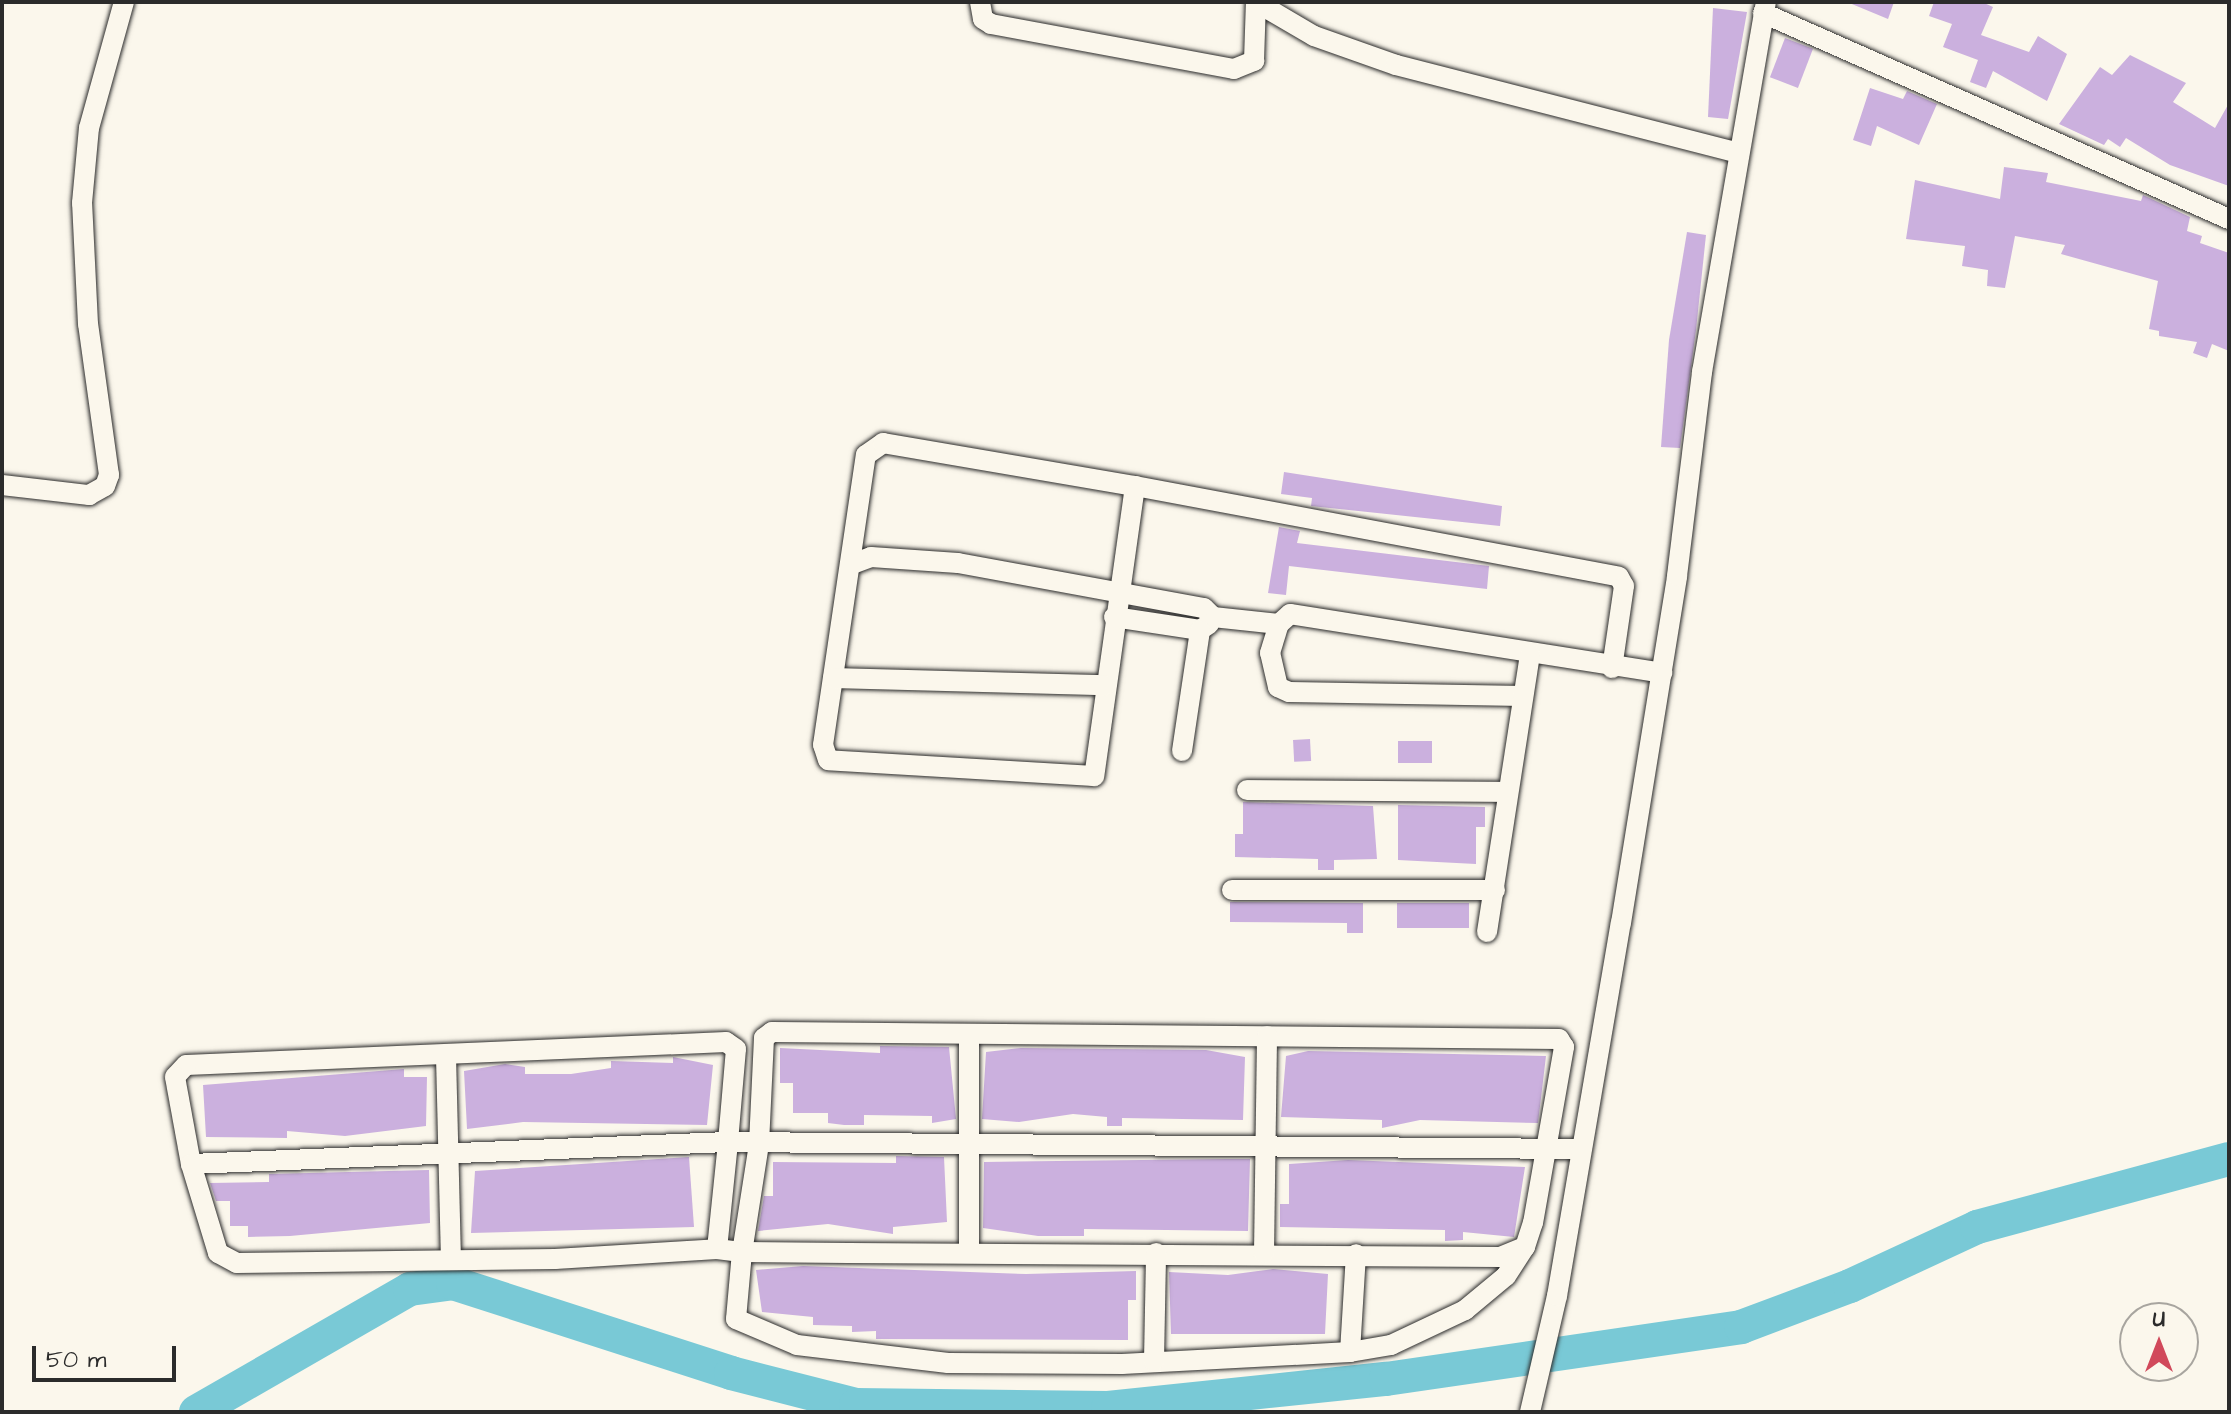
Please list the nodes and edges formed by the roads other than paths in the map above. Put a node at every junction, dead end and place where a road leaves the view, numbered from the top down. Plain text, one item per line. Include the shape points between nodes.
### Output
1 (124, 2) edge
2 (980, 2) edge
3 (1256, 2) edge
4 (1764, 8) edge
5 (1738, 153) junction
6 (2229, 219) edge
7 (2, 485) edge
8 (1135, 486) junction
9 (852, 564) junction
10 (1119, 590) junction
11 (1114, 617) junction
12 (1207, 624) junction
13 (1279, 624) junction
14 (1530, 654) junction
15 (1612, 668) junction
16 (1662, 673) junction
17 (833, 678) junction
18 (1105, 685) junction
19 (1523, 696) junction
20 (1182, 751) dead end
21 (1247, 790) dead end
22 (1508, 792) junction
23 (1232, 890) dead end
24 (1495, 890) junction
25 (1487, 932) dead end
26 (969, 1036) junction
27 (1267, 1036) junction
28 (446, 1056) junction
29 (728, 1142) junction
30 (759, 1144) junction
31 (971, 1144) junction
32 (1265, 1145) junction
33 (1545, 1148) junction
34 (1581, 1149) junction
35 (454, 1156) junction
36 (191, 1164) junction
37 (1525, 1247) junction
38 (717, 1249) junction
39 (969, 1250) junction
40 (742, 1252) junction
41 (1156, 1253) junction
42 (1264, 1253) junction
43 (1356, 1254) junction
44 (451, 1257) junction
45 (1350, 1352) junction
46 (1154, 1361) junction
47 (1533, 1402) edge

1 - 7 street via 89,128 82,203 88,324 109,475 105,486 89,495
2 - 3 street via 983,19 991,24 1234,69 1254,61
3 - 5 street via 1314,36 1396,65
4 - 5 street
4 - 6 street
5 - 16 street
8 - 9 street via 883,443 866,455
8 - 10 street
8 - 15 street via 1292,521 1619,577 1624,586
9 - 10 street via 871,557 958,563
9 - 17 street
10 - 11 street
10 - 12 street via 1204,608
11 - 12 street
11 - 18 street
12 - 13 street
12 - 20 street
13 - 14 street via 1284,616 1303,616
13 - 19 street via 1270,653 1282,691
14 - 15 street
14 - 19 street
15 - 16 street
16 - 34 street
17 - 18 street
17 - 18 street via 823,745 837,765 1088,779 1096,771
19 - 22 street
21 - 22 street
22 - 24 street
23 - 24 street
24 - 25 street
26 - 27 street
26 - 30 street via 767,1034
26 - 31 street
27 - 32 street
27 - 33 street via 1559,1039 1564,1047
28 - 29 street via 726,1042 736,1049
28 - 35 street
28 - 36 street via 186,1065 175,1077
29 - 30 street
29 - 35 street
29 - 38 street
30 - 31 street
30 - 40 street
31 - 32 street
31 - 39 street
32 - 33 street
32 - 42 street
33 - 34 street
33 - 37 street
34 - 47 street
35 - 36 street
35 - 44 street
36 - 44 street via 218,1253 226,1260
37 - 43 street via 1500,1257
37 - 45 street via 1506,1276 1465,1310 1391,1345
38 - 40 street
38 - 44 street via 555,1259
39 - 40 street
39 - 41 street
40 - 46 street via 738,1323 797,1345 948,1363
41 - 42 street
41 - 46 street
42 - 43 street
43 - 45 street
45 - 46 street

